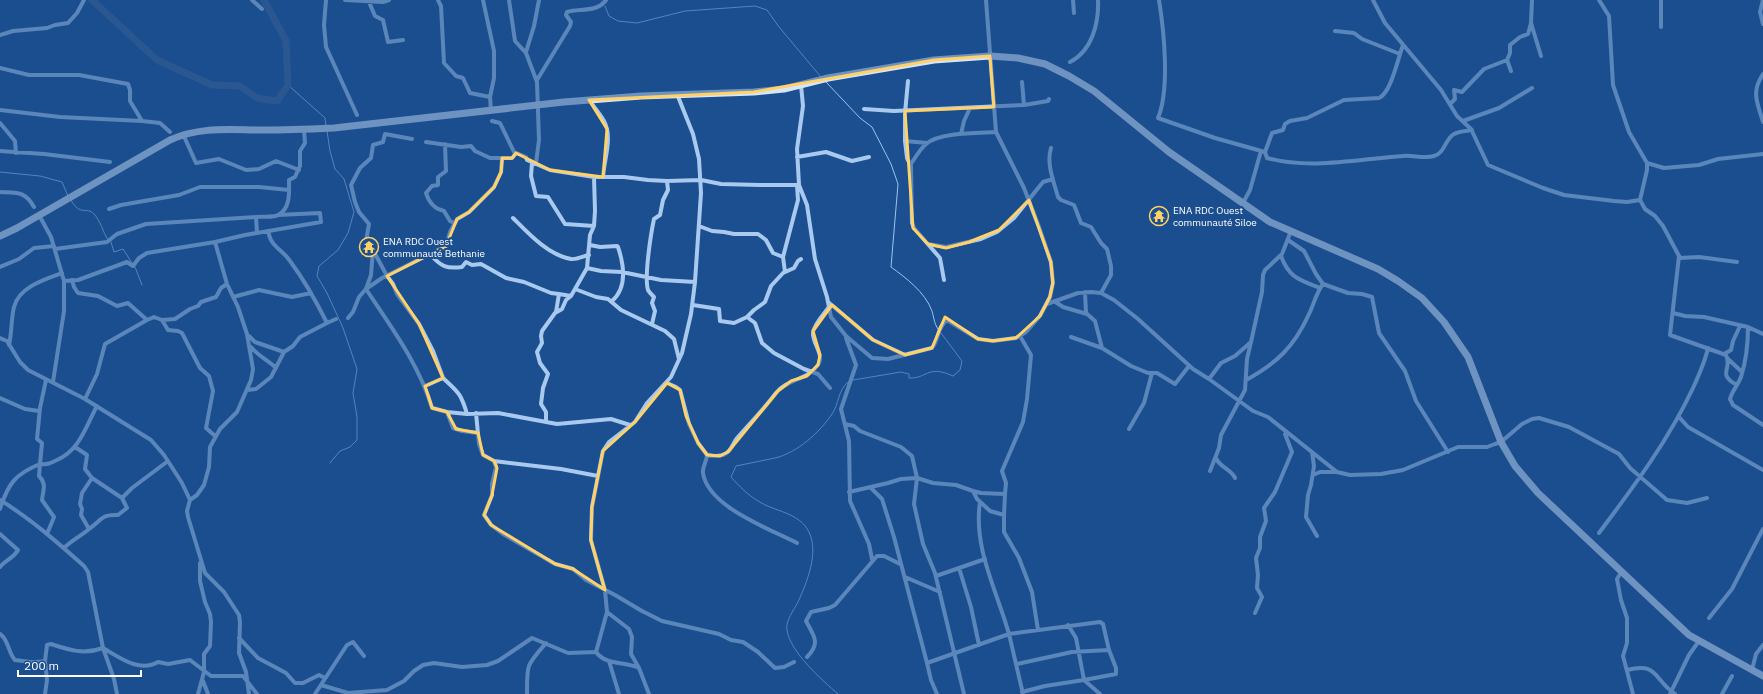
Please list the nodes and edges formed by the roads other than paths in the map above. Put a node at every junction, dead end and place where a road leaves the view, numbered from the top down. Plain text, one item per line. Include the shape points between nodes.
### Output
1 (84, 0) edge
2 (252, 0) edge
3 (326, 0) edge
4 (345, 0) edge
5 (389, 0) edge
6 (438, 0) edge
7 (483, 0) edge
8 (509, 0) edge
9 (539, 0) edge
10 (606, 0) edge
11 (986, 0) edge
12 (1073, 0) edge
13 (1098, 0) edge
14 (1159, 0) edge
15 (1373, 0) edge
16 (1532, 0) edge
17 (1599, 0) edge
18 (1661, 0) edge
19 (1763, 0) edge
20 (369, 2) junction
21 (262, 9) dead end
22 (1074, 13) dead end
23 (1531, 23) junction
24 (1763, 24) edge
25 (1661, 26) dead end
26 (1335, 31) dead end
27 (0, 35) edge
28 (403, 40) dead end
29 (1403, 45) junction
30 (526, 52) junction
31 (1400, 54) junction
32 (990, 56) junction
33 (1541, 56) dead end
34 (1507, 60) junction
35 (1070, 62) dead end
36 (0, 68) edge
37 (1511, 71) dead end
38 (1763, 74) edge
39 (537, 80) junction
40 (908, 80) dead end
41 (1022, 82) dead end
42 (801, 85) junction
43 (1532, 88) dead end
44 (677, 94) junction
45 (490, 96) junction
46 (1049, 99) dead end
47 (589, 100) junction
48 (1450, 104) junction
49 (538, 105) junction
50 (1024, 105) junction
51 (994, 107) junction
52 (970, 108) junction
53 (864, 109) dead end
54 (0, 110) edge
55 (491, 111) junction
56 (905, 111) junction
57 (357, 115) dead end
58 (142, 121) junction
59 (492, 121) dead end
60 (1463, 121) junction
61 (1763, 122) edge
62 (0, 123) edge
63 (304, 130) junction
64 (1472, 130) junction
65 (170, 132) dead end
66 (996, 132) junction
67 (183, 134) junction
68 (962, 134) junction
69 (412, 139) dead end
70 (906, 141) junction
71 (426, 142) dead end
72 (927, 143) junction
73 (445, 144) junction
74 (1050, 148) dead end
75 (0, 151) edge
76 (1263, 152) junction
77 (16, 153) junction
78 (516, 153) junction
79 (1763, 154) edge
80 (797, 157) junction
81 (869, 157) dead end
82 (502, 158) junction
83 (110, 162) dead end
84 (534, 163) junction
85 (911, 164) junction
86 (1647, 164) junction
87 (299, 170) junction
88 (603, 177) junction
89 (594, 178) junction
90 (1053, 179) junction
91 (701, 180) junction
92 (667, 181) junction
93 (798, 185) junction
94 (289, 190) junction
95 (0, 192) edge
96 (1029, 200) junction
97 (1640, 200) junction
98 (1243, 203) junction
99 (34, 207) dead end
100 (109, 210) dead end
101 (39, 215) junction
102 (278, 215) junction
103 (256, 217) junction
104 (513, 218) dead end
105 (454, 223) junction
106 (594, 226) junction
107 (699, 226) junction
108 (268, 231) junction
109 (1291, 232) junction
110 (257, 233) junction
111 (0, 236) edge
112 (1288, 240) junction
113 (215, 242) junction
114 (928, 244) junction
115 (590, 245) junction
116 (54, 247) junction
117 (373, 250) junction
118 (430, 254) junction
119 (589, 255) junction
120 (1281, 256) junction
121 (783, 257) junction
122 (801, 258) dead end
123 (1679, 258) junction
124 (1737, 262) dead end
125 (0, 267) edge
126 (587, 268) junction
127 (622, 272) junction
128 (785, 272) junction
129 (62, 273) junction
130 (387, 276) junction
131 (647, 278) junction
132 (72, 280) junction
133 (944, 280) dead end
134 (64, 281) junction
135 (695, 282) junction
136 (227, 284) junction
137 (1323, 284) junction
138 (1320, 288) junction
139 (366, 289) junction
140 (575, 289) junction
141 (1085, 292) junction
142 (311, 293) junction
143 (1101, 293) junction
144 (559, 294) junction
145 (571, 296) junction
146 (233, 297) junction
147 (612, 301) junction
148 (1054, 301) junction
149 (828, 302) junction
150 (1047, 304) junction
151 (693, 305) junction
152 (830, 307) junction
153 (556, 312) junction
154 (1087, 314) junction
155 (1673, 314) junction
156 (348, 318) dead end
157 (747, 318) junction
158 (147, 320) junction
159 (162, 320) junction
160 (336, 320) dead end
161 (327, 323) junction
162 (652, 324) junction
163 (1740, 326) junction
164 (1748, 327) junction
165 (247, 334) junction
166 (1763, 334) edge
167 (846, 336) junction
168 (1020, 336) junction
169 (1071, 337) dead end
170 (0, 338) edge
171 (1251, 342) junction
172 (9, 345) junction
173 (250, 346) junction
174 (1102, 348) junction
175 (1708, 348) junction
176 (284, 352) junction
177 (1724, 354) junction
178 (905, 355) junction
179 (1728, 358) junction
180 (679, 360) junction
181 (1189, 366) junction
182 (276, 368) junction
183 (812, 372) junction
184 (1742, 372) junction
185 (1152, 373) junction
186 (443, 378) junction
187 (1209, 379) junction
188 (46, 380) junction
189 (1246, 380) junction
190 (53, 382) junction
191 (667, 383) junction
192 (1737, 385) junction
193 (425, 386) junction
194 (830, 388) dead end
195 (247, 390) junction
196 (0, 398) edge
197 (85, 399) junction
198 (1238, 401) junction
199 (97, 406) junction
200 (39, 411) junction
201 (447, 412) junction
202 (476, 413) junction
203 (467, 414) junction
204 (1679, 417) junction
205 (546, 422) junction
206 (845, 424) junction
207 (630, 425) junction
208 (1763, 425) edge
209 (1129, 429) dead end
210 (1284, 432) junction
211 (478, 433) junction
212 (215, 436) junction
213 (1501, 442) junction
214 (75, 447) junction
215 (1312, 451) junction
216 (1448, 452) junction
217 (707, 455) junction
218 (1216, 457) junction
219 (168, 461) junction
220 (494, 462) junction
221 (40, 464) junction
222 (1763, 470) edge
223 (1210, 471) dead end
224 (1337, 472) junction
225 (1313, 475) junction
226 (598, 476) junction
227 (1641, 476) junction
228 (92, 478) junction
229 (917, 478) junction
230 (1235, 478) dead end
231 (870, 487) junction
232 (849, 492) junction
233 (973, 492) junction
234 (1005, 494) junction
235 (122, 498) junction
236 (1707, 498) dead end
237 (1, 500) edge
238 (190, 500) junction
239 (980, 502) junction
240 (0, 509) edge
241 (1004, 515) junction
242 (89, 529) junction
243 (1763, 529) edge
244 (1599, 533) dead end
245 (0, 534) edge
246 (47, 534) junction
247 (1317, 536) dead end
248 (797, 543) dead end
249 (64, 548) junction
250 (872, 559) junction
251 (985, 559) junction
252 (200, 561) junction
253 (900, 564) junction
254 (0, 567) edge
255 (959, 568) junction
256 (1622, 571) junction
257 (936, 576) junction
258 (905, 577) junction
259 (605, 590) junction
260 (940, 592) junction
261 (607, 612) junction
262 (1255, 613) dead end
263 (1709, 618) dead end
264 (1068, 626) junction
265 (1038, 630) junction
266 (0, 634) edge
267 (1009, 634) junction
268 (239, 638) junction
269 (1699, 641) junction
270 (546, 643) junction
271 (979, 645) junction
272 (1763, 645) edge
273 (103, 648) junction
274 (1109, 650) junction
275 (596, 652) junction
276 (1079, 653) junction
277 (954, 654) junction
278 (364, 656) dead end
279 (807, 657) dead end
280 (45, 661) junction
281 (609, 661) junction
282 (794, 662) dead end
283 (927, 663) junction
284 (1017, 664) junction
285 (639, 668) junction
286 (1626, 670) junction
287 (1752, 670) junction
288 (204, 672) junction
289 (1732, 676) dead end
290 (1763, 676) edge
291 (325, 678) junction
292 (247, 679) junction
293 (203, 680) junction
294 (1084, 680) junction
295 (321, 685) junction
296 (1670, 692) edge
297 (1022, 693) edge
298 (45, 694) edge
299 (117, 694) edge
300 (198, 694) edge
301 (208, 694) edge
302 (249, 694) edge
303 (257, 694) edge
304 (315, 694) edge
305 (528, 694) edge
306 (619, 694) edge
307 (649, 694) edge
308 (937, 694) edge
309 (964, 694) edge
310 (1100, 694) edge
311 (1633, 694) edge
312 (1675, 694) edge
313 (1722, 694) edge

1 - 27 street via 68,23 47,28 14,30
2 - 21 street
3 - 57 street via 326,47
4 - 20 street
5 - 20 street
6 - 45 street via 441,6 444,63 454,74 463,78 470,93
7 - 45 street via 494,51 494,78
8 - 30 street via 515,42
9 - 30 street
10 - 39 street via 593,9 567,12 570,26
11 - 32 street
12 - 22 street
13 - 35 street via 1098,15 1091,39 1079,57
14 - 76 street via 1164,45 1164,90 1158,118
15 - 29 street via 1385,23
16 - 23 street
17 - 86 street via 1609,16 1613,85 1629,132
18 - 25 street
19 - 24 street via 1760,12
20 - 28 street via 375,16 383,20 388,42
23 - 33 street
23 - 34 street via 1528,34 1511,44
26 - 31 street via 1354,33 1360,38
29 - 31 street
29 - 48 street
30 - 39 street
31 - 76 street via 1388,89 1382,97 1344,100 1307,118 1290,121 1284,124 1283,130 1272,133
32 - 42 main road via 934,60
32 - 51 street
32 - 98 main road via 1018,58 1045,64 1069,76 1094,91 1169,152
34 - 37 street
34 - 48 street via 1484,69 1462,92 1454,90 1455,98
36 - 58 street via 29,75 79,75 128,84 130,101
38 - 61 street via 1755,92
39 - 49 street
40 - 56 street
41 - 50 street
42 - 44 main road via 754,92
42 - 80 street via 803,106
43 - 60 street via 1499,108
44 - 47 main road
44 - 91 street via 695,140 700,159
45 - 55 street
46 - 50 street
47 - 49 main road
47 - 88 street via 607,130
48 - 60 street
49 - 55 main road
49 - 84 street via 539,140
50 - 51 street
51 - 52 street
51 - 66 street
52 - 56 street
52 - 68 street
53 - 56 street
54 - 58 street
55 - 63 main road
56 - 70 street
58 - 65 street via 160,123
59 - 78 street via 500,123
60 - 64 street
62 - 77 street via 15,141
63 - 67 main road via 203,130
63 - 87 street via 305,143 300,151
64 - 76 street via 1454,134 1440,153 1432,157 1405,156 1315,164 1282,162 1267,158
64 - 97 street via 1486,161 1493,168 1564,195 1627,202
66 - 68 street
66 - 96 street
67 - 87 street via 197,163 219,159 244,170 258,170 278,161
67 - 101 main road
68 - 72 street via 937,138
69 - 117 street via 385,134 383,142 373,145 371,158 353,179 355,202 368,222 366,241 373,244
70 - 72 street
70 - 85 street via 907,158
71 - 73 street
72 - 85 street
73 - 82 street via 471,146 475,151 490,158
73 - 105 street via 446,171 438,177 438,185 432,186 426,193 436,209 444,211
74 - 90 street via 1048,155
75 - 77 street
76 - 98 street
77 - 83 street
78 - 82 street via 512,158
78 - 84 street
79 - 86 street via 1725,158 1699,165 1664,168
80 - 81 street via 826,152 852,160
80 - 93 street
82 - 105 street via 501,171 494,188
84 - 89 street via 555,171
84 - 106 street via 531,174 536,196 548,197 565,224
85 - 114 street via 912,223
86 - 97 street
87 - 94 street via 295,178 290,179
88 - 89 street
88 - 92 street via 624,176
89 - 106 street
90 - 96 street via 1043,182
90 - 143 street via 1060,199 1074,206 1081,223 1091,227 1107,249 1111,266 1110,275
91 - 92 street
91 - 93 street via 722,184
91 - 107 street
92 - 131 street via 668,190 661,214 654,219
93 - 121 street via 798,200
93 - 149 street via 806,202 815,259
94 - 100 street via 200,187
94 - 102 street via 289,201
95 - 99 street via 24,194
96 - 114 street via 1013,219 997,232 984,238 946,247
96 - 150 street via 1052,268 1052,292
97 - 123 street via 1645,209 1663,226
98 - 109 main road via 1270,222
101 - 111 main road
101 - 116 street via 50,233
102 - 103 street
102 - 108 street via 320,213 321,222
103 - 110 street
103 - 116 street via 146,224 117,234 109,241
104 - 119 street via 536,240 558,254 574,260
105 - 118 street via 446,246
106 - 115 street via 590,235
107 - 121 street via 734,234 758,234 766,240 773,253
107 - 135 street
108 - 110 street
108 - 142 street via 273,244 283,251
109 - 112 street
109 - 213 main road via 1378,269 1422,298 1444,322 1468,357
110 - 113 street
112 - 120 street
112 - 137 street via 1304,251
113 - 132 street via 147,253 138,258 133,266 127,262
113 - 136 street
114 - 133 street via 941,260
115 - 119 street
115 - 127 street via 616,246 619,250
116 - 125 street via 34,248 19,259
116 - 129 street
117 - 130 street
117 - 139 street via 371,275
118 - 130 street
118 - 144 street via 450,269 462,267 466,262 472,265 480,264 506,278
119 - 126 street
120 - 138 street via 1292,276
120 - 171 street via 1263,274 1262,292
121 - 128 street
122 - 128 street via 794,268
123 - 124 street via 1699,257
123 - 155 street
126 - 127 street
126 - 140 street
127 - 131 street
127 - 147 street via 622,287
128 - 157 street via 771,286 765,302
129 - 134 street
129 - 172 street via 38,282 18,300 14,307
130 - 139 street
130 - 186 street via 419,324
131 - 135 street
131 - 162 street via 648,291 654,297 652,303 655,311
132 - 134 street
132 - 158 street via 78,293 98,296 115,305 128,303
134 - 190 street via 64,311
135 - 151 street
136 - 146 street
136 - 159 street via 216,297 201,302 174,319
137 - 138 street
137 - 216 street via 1348,293 1372,297 1379,333 1405,371 1416,401
138 - 189 street via 1309,316 1289,348 1267,367
139 - 156 street
139 - 193 street via 400,340
140 - 145 street
140 - 147 street
141 - 143 street
141 - 148 street
141 - 154 street
142 - 146 street via 292,297 259,290
142 - 161 street
143 - 181 street via 1118,302
144 - 145 street
144 - 153 street
145 - 153 street via 561,310
146 - 165 street
147 - 162 street via 621,310
148 - 150 street
148 - 154 street via 1063,307
149 - 152 street
149 - 178 street via 873,340
150 - 168 street via 1035,323
151 - 157 street via 719,309 720,321 734,323
151 - 180 street
152 - 167 street via 831,317
152 - 183 street via 813,331 820,359
153 - 205 street via 542,331 542,343 537,352 540,363 548,374 541,404 546,412
154 - 174 street via 1095,320
155 - 163 street via 1704,317
155 - 175 street via 1670,336
157 - 183 street via 755,323 762,343 774,353
158 - 159 street via 154,317
158 - 197 street via 106,344 97,374
159 - 212 street via 168,330 182,333 200,368 209,376 213,392 206,428
160 - 161 street
161 - 176 street via 300,337
162 - 180 street via 674,339
163 - 164 street
163 - 177 street via 1731,350
164 - 166 street
164 - 184 street
165 - 173 street
165 - 176 street via 255,342
167 - 178 street via 872,358 883,360
167 - 206 street via 856,368 841,409
168 - 178 street via 985,341 971,336 947,320 942,325 936,344 932,348
168 - 234 street via 1030,351 1031,362 1023,419 1002,471 1006,483
169 - 174 street
170 - 172 street
171 - 187 street via 1235,356 1221,363
171 - 189 street
172 - 188 street via 28,370
173 - 182 street
173 - 195 street via 253,369
174 - 185 street via 1132,366
175 - 177 street
175 - 204 street
176 - 182 street
177 - 179 street
179 - 184 street
179 - 192 street via 1726,376
180 - 191 street
181 - 185 street via 1175,384 1157,373
181 - 187 street
182 - 195 street via 271,377 256,389
183 - 194 street via 818,374
183 - 217 street via 791,381 778,391 728,452 720,456
184 - 192 street
185 - 209 street via 1144,403
186 - 193 street
186 - 203 street via 462,396
187 - 198 street
188 - 190 street
188 - 200 street
189 - 198 street via 1245,390
190 - 197 street
191 - 207 street
191 - 217 street via 680,390 689,424
192 - 208 street via 1730,402
193 - 201 street via 432,408
195 - 212 street via 237,412
196 - 200 street via 25,409
197 - 199 street
198 - 210 street via 1268,417
198 - 218 street via 1221,435
199 - 214 street
199 - 219 street via 149,438
200 - 221 street via 37,439 42,443
201 - 203 street
201 - 211 street via 453,428
202 - 203 street
202 - 205 street via 498,413
202 - 211 street
204 - 222 street via 1688,427
204 - 227 street
205 - 207 street via 561,425 611,419
206 - 229 street via 909,451
206 - 232 street via 849,441
207 - 226 street via 604,448
210 - 215 street
210 - 262 street via 1292,452 1275,492 1264,508 1266,522 1256,558 1257,588 1262,598
211 - 220 street via 483,455
212 - 238 street via 209,450 209,467 205,482 197,495
213 - 216 street via 1487,447 1458,447
213 - 227 street via 1516,428 1532,419 1551,421 1580,431 1619,454 1628,466
213 - 256 main road via 1515,466 1538,493
214 - 221 street via 66,456 47,464
214 - 228 street via 87,456 85,469
215 - 224 street
215 - 225 street
216 - 224 street via 1392,473 1350,475
217 - 248 street via 703,470 705,481 722,503 738,514
218 - 223 street
218 - 230 street
219 - 235 street
219 - 238 street
220 - 226 street via 562,469
220 - 259 street via 496,470 492,495 484,515 491,525 555,564 573,569 586,580
221 - 237 street via 25,470 12,482
221 - 246 street via 39,476 44,486 42,500 54,517
224 - 225 street via 1320,472
225 - 247 street via 1306,517
226 - 259 street via 592,507 590,540
227 - 236 street via 1671,501 1687,503
227 - 244 street
228 - 235 street
228 - 242 street via 82,493 80,504 81,515
229 - 231 street via 901,479
229 - 233 street via 933,483 956,485
229 - 257 street via 914,504 923,546
231 - 232 street
231 - 253 street via 882,499
232 - 250 street via 851,506 869,544
233 - 234 street
233 - 239 street
234 - 241 street
235 - 242 street via 127,508 118,515 109,514
237 - 240 street
237 - 246 street
238 - 252 street via 187,507 188,517
239 - 241 street via 990,511
239 - 251 street via 978,520
241 - 265 street via 1004,532 1032,592
242 - 249 street
243 - 263 street via 1732,589
245 - 254 street via 18,550
246 - 249 street
249 - 273 street via 84,566 90,576
250 - 253 street via 879,555
250 - 279 street via 835,605 808,615 806,621 815,644 814,650
251 - 255 street
251 - 267 street
252 - 268 street via 208,577 224,592 236,609 240,622
252 - 288 street via 200,581 211,622 210,646 204,654
253 - 258 street
255 - 257 street
255 - 271 street
256 - 269 main road
256 - 286 street via 1617,579 1628,618 1627,643 1623,656
257 - 260 street
258 - 260 street
258 - 283 street
259 - 261 street
259 - 282 street via 662,620 743,642 775,668 784,668
260 - 277 street
261 - 275 street
261 - 285 street via 629,629 632,637 631,654
264 - 265 street
264 - 274 street via 1102,622
264 - 276 street via 1076,638
265 - 267 street
266 - 280 street via 15,660 30,663
267 - 271 street
267 - 284 street
268 - 291 street via 258,658 286,673 295,683 303,683 319,675
268 - 292 street via 240,658
269 - 287 main road
269 - 296 street
270 - 275 street via 568,653
270 - 295 street via 530,639 505,657 487,665 462,668 434,663 423,665 404,681 387,690 348,693
270 - 305 street via 529,664
271 - 277 street
272 - 287 street via 1756,654
273 - 280 street via 88,652 48,644
273 - 288 street via 138,665 190,660
273 - 299 street
274 - 276 street
274 - 294 street via 1116,674
275 - 281 street
276 - 284 street
276 - 294 street
277 - 283 street
277 - 309 street
278 - 291 street via 356,644 350,642
280 - 298 street
281 - 285 street
281 - 306 street
283 - 308 street
284 - 297 street
285 - 307 street
286 - 296 street via 1640,667 1651,670
286 - 311 street
287 - 290 main road
288 - 292 street via 214,677 241,676
288 - 293 street
289 - 313 street
291 - 295 street
292 - 302 street
292 - 303 street
293 - 300 street
293 - 301 street
294 - 297 street via 1045,686
294 - 310 street
295 - 304 street
296 - 312 street

